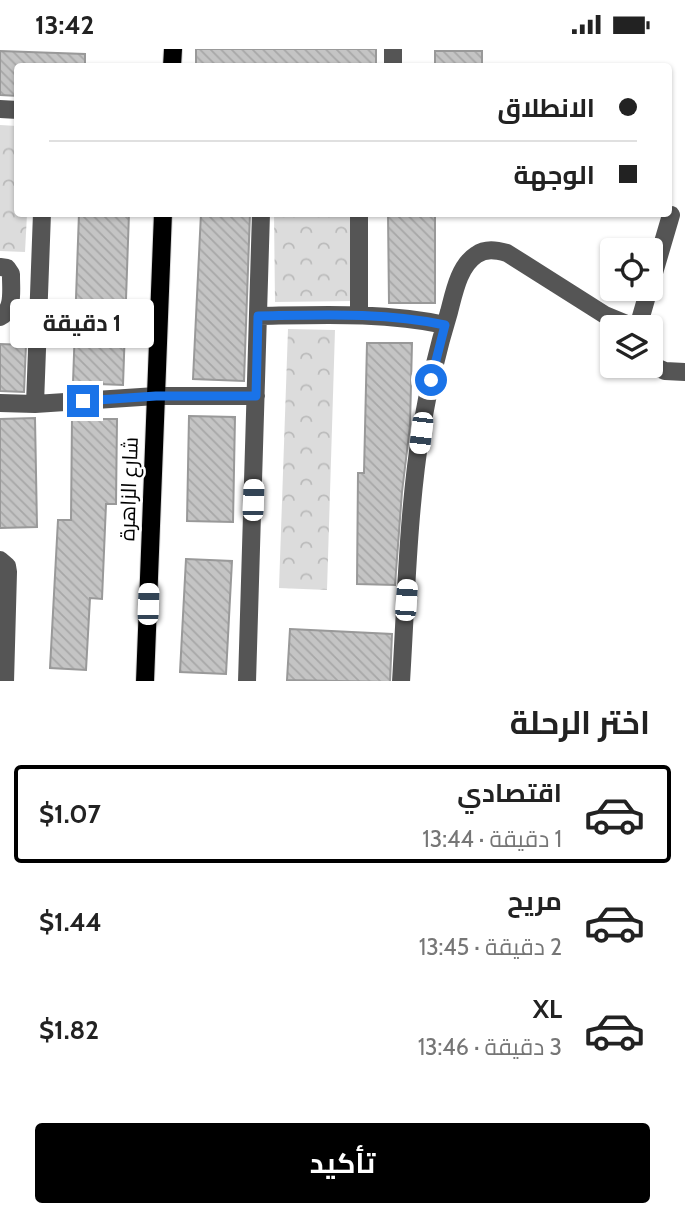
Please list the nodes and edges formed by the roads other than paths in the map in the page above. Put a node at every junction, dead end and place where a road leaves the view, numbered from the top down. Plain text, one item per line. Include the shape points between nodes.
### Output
1 (675, 216) edge
2 (42, 217) edge
3 (163, 217) edge
4 (261, 217) edge
5 (359, 217) edge
6 (663, 250) edge
7 (0, 267) edge
8 (359, 315) junction
9 (607, 315) edge
10 (258, 316) junction
11 (0, 317) edge
12 (445, 325) junction
13 (663, 370) edge
14 (685, 372) edge
15 (156, 396) junction
16 (256, 396) junction
17 (0, 403) edge
18 (35, 404) junction
19 (0, 560) edge
20 (3, 614) edge
21 (5, 681) edge
22 (145, 681) edge
23 (247, 681) edge
24 (401, 681) edge

1 - 6 street
2 - 18 street
3 - 15 main road, شارع الزاهرة
4 - 10 street
5 - 8 street
7 - 11 street via 7,268 11,277 9,310
8 - 10 street
8 - 12 street
9 - 12 street via 507,253 486,250 470,261 459,279
10 - 16 street
12 - 24 street via 415,480
13 - 14 street
15 - 16 street
15 - 18 street
15 - 22 main road, شارع الزاهرة
16 - 23 street
17 - 18 street
19 - 20 street via 8,572
20 - 21 street

